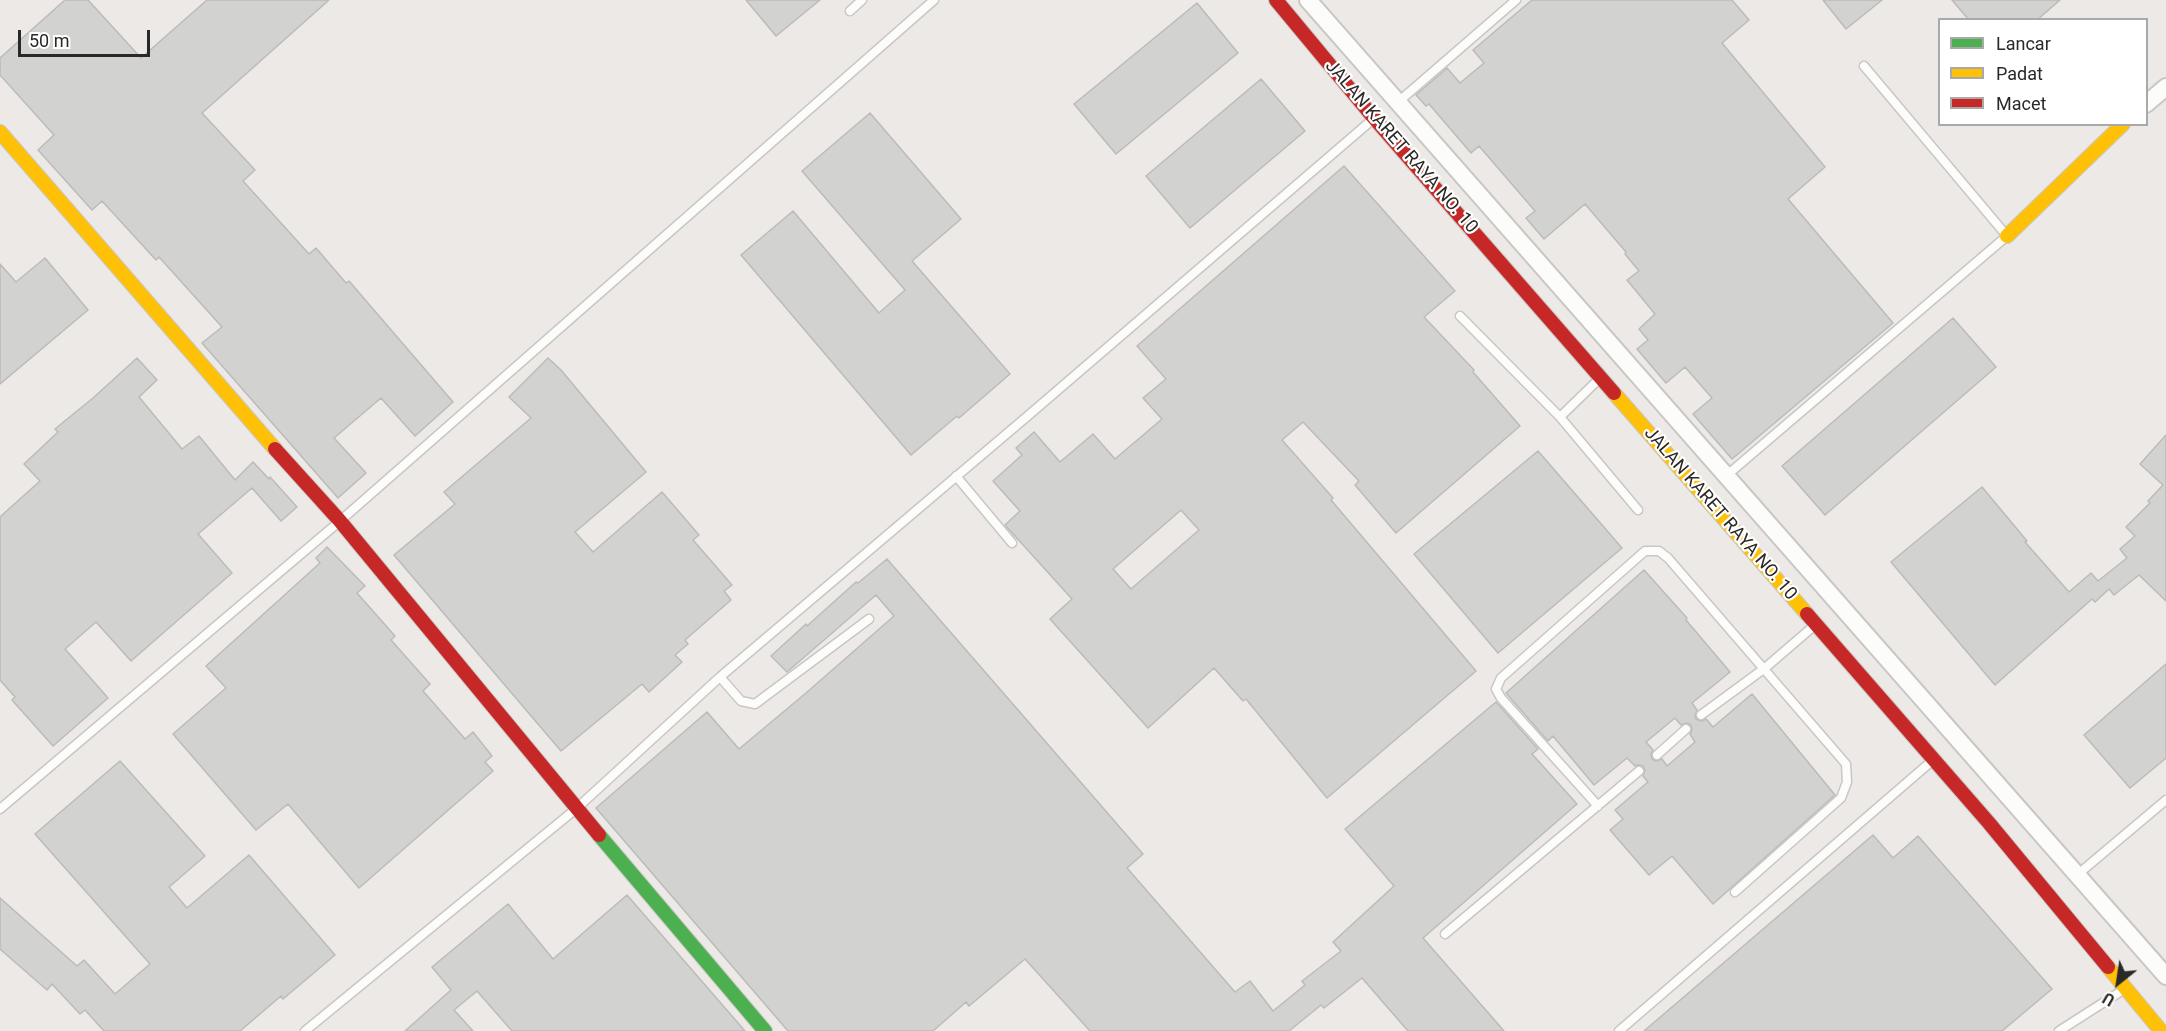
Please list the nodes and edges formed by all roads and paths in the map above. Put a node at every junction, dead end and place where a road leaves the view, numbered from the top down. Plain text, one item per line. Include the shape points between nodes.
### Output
1 (862, 0) edge
2 (934, 0) edge
3 (1276, 0) edge
4 (1308, 0) edge
5 (1516, 0) edge
6 (850, 11) dead end
7 (1864, 66) dead end
8 (2166, 87) edge
9 (2148, 102) edge
10 (1397, 103) junction
11 (1374, 118) junction
12 (2121, 126) edge
13 (0, 132) edge
14 (2007, 236) junction
15 (1460, 316) dead end
16 (1600, 377) junction
17 (1560, 417) junction
18 (1726, 476) junction
19 (956, 477) junction
20 (1638, 510) dead end
21 (340, 521) junction
22 (1012, 543) dead end
23 (869, 619) dead end
24 (1816, 624) junction
25 (1765, 668) junction
26 (720, 677) junction
27 (1701, 715) dead end
28 (1686, 729) dead end
29 (1657, 755) dead end
30 (1933, 760) junction
31 (1639, 771) dead end
32 (2166, 800) edge
33 (1598, 806) junction
34 (577, 808) junction
35 (0, 809) edge
36 (2077, 875) junction
37 (1735, 892) dead end
38 (1445, 934) dead end
39 (2166, 976) edge
40 (2126, 988) junction
41 (305, 1031) edge
42 (765, 1031) edge
43 (1619, 1031) edge
44 (2059, 1031) edge
45 (2161, 1031) edge

1 - 6 lane
2 - 21 lane
3 - 11 street, JALAN KARET RAYA NO. 10
4 - 10 street, JALAN KARET RAYA NO. 10
5 - 10 lane
7 - 14 lane
8 - 9 street
10 - 18 street, JALAN KARET RAYA NO. 10
11 - 16 street, JALAN KARET RAYA NO. 10
11 - 19 lane
12 - 14 street
13 - 21 street
14 - 18 lane
15 - 17 lane
16 - 17 lane
16 - 24 street, JALAN KARET RAYA NO. 10
17 - 20 lane
18 - 36 street, JALAN KARET RAYA NO. 10
19 - 22 lane
19 - 26 lane
21 - 34 street
21 - 35 lane
23 - 26 lane via 755,704 741,701
24 - 25 lane
24 - 30 street, JALAN KARET RAYA NO. 10
25 - 27 lane
25 - 33 lane via 1668,558 1659,551 1645,551 1502,678 1496,689
25 - 37 lane via 1846,764 1847,782 1841,798
26 - 34 lane
28 - 29 lane
30 - 40 street, JALAN KARET RAYA NO. 10
30 - 43 lane
31 - 33 lane
32 - 36 lane
33 - 38 lane
34 - 41 lane
34 - 42 street
36 - 39 street, JALAN KARET RAYA NO. 10
40 - 44 lane
40 - 45 street, JALAN KARET RAYA NO. 10

